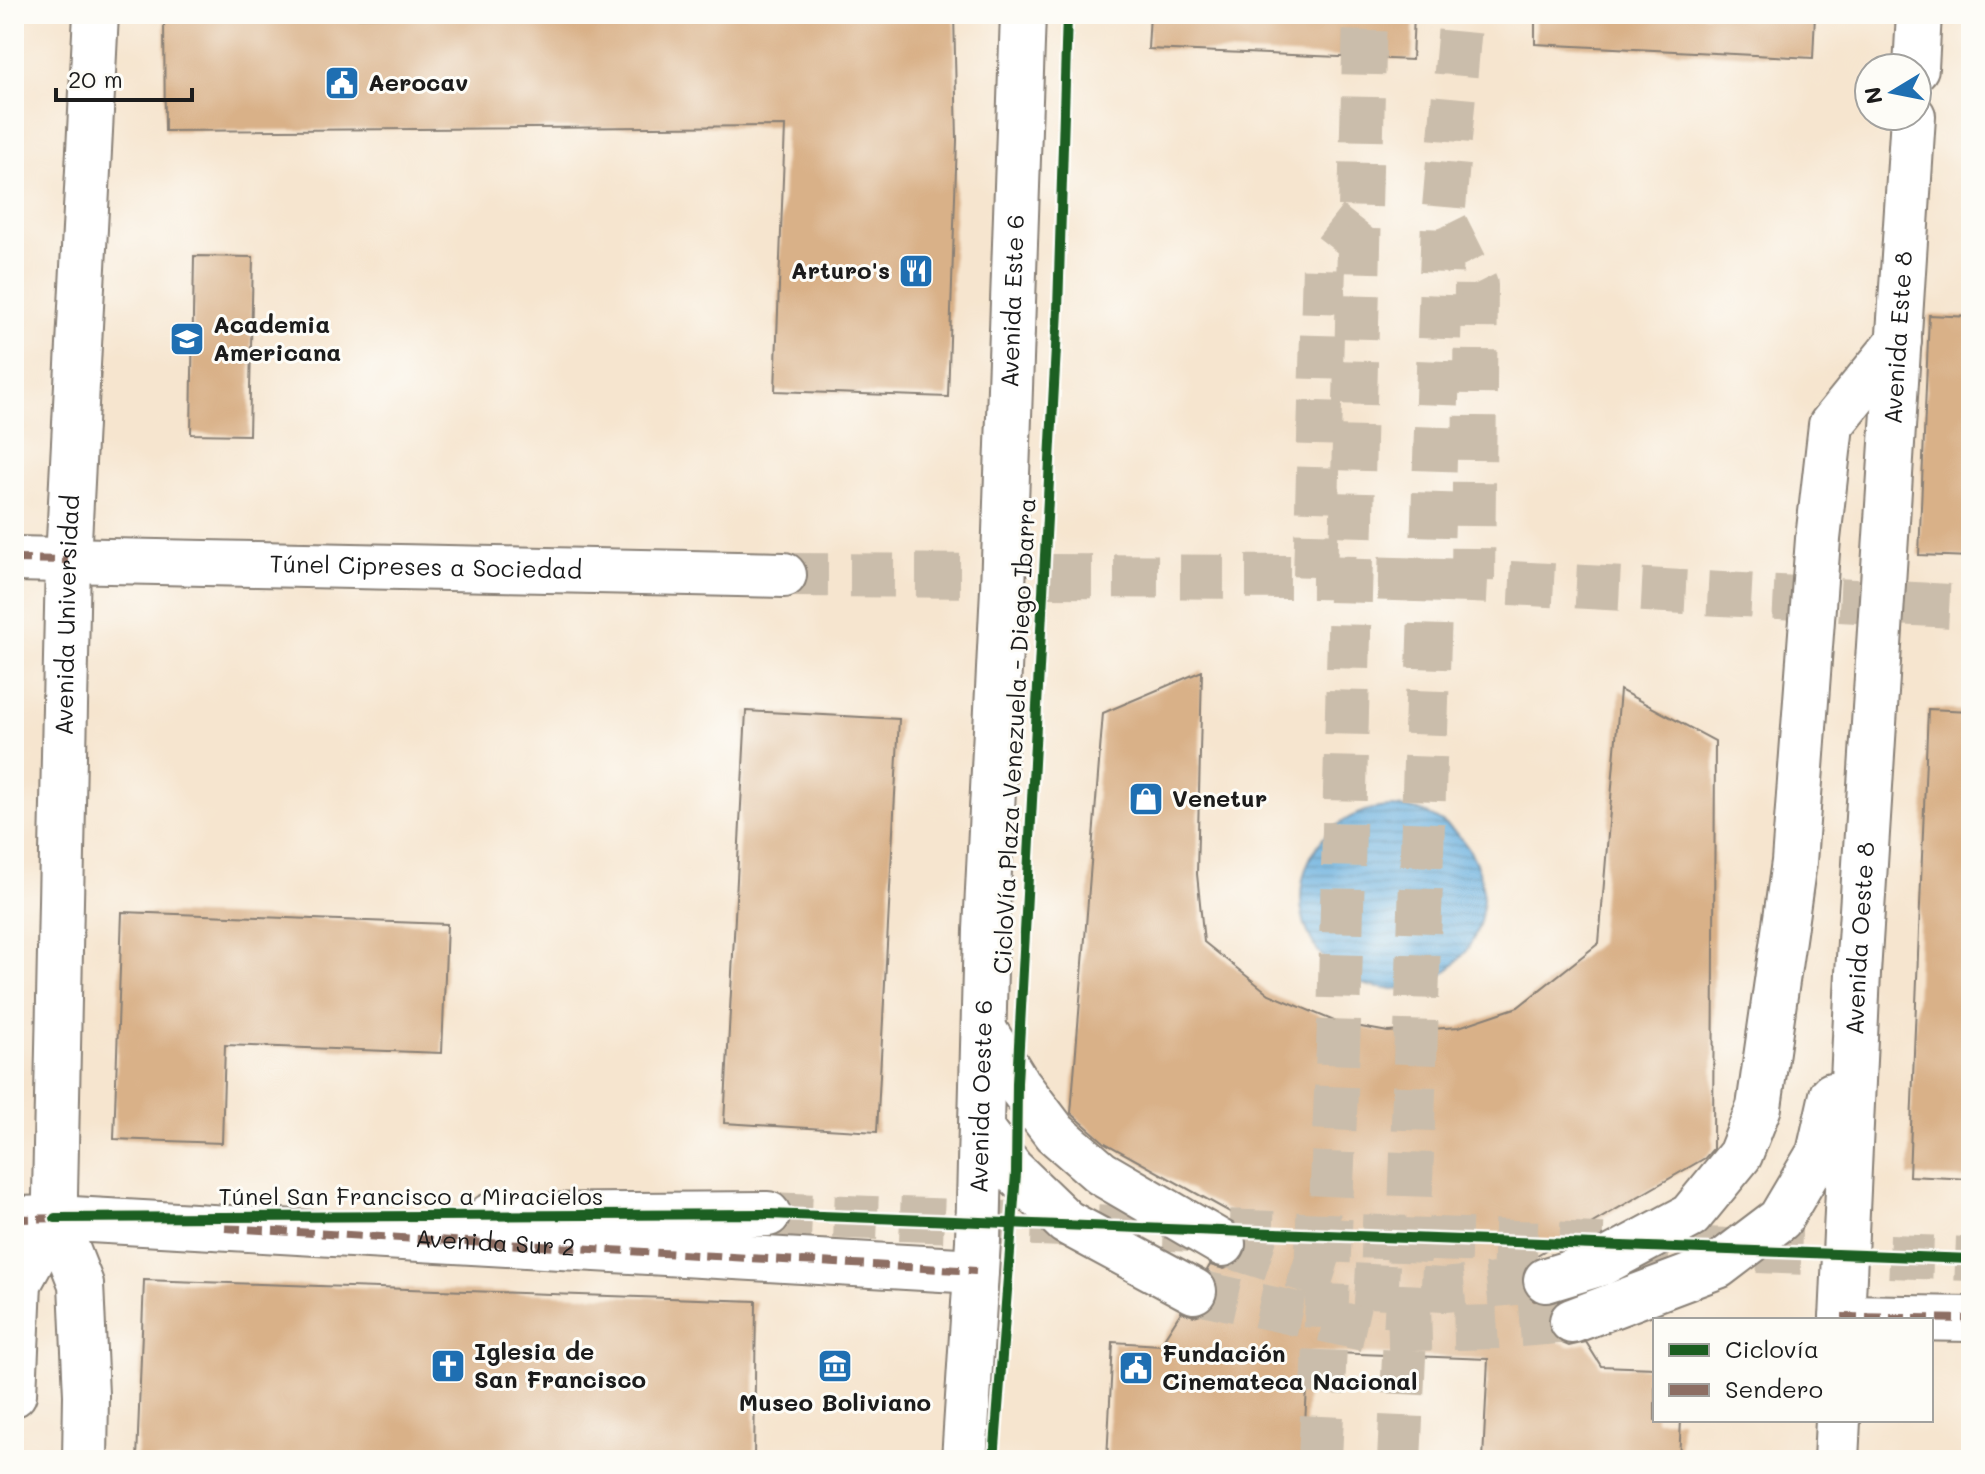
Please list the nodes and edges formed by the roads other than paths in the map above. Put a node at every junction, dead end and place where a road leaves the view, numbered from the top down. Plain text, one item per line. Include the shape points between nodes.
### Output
1 (96, 14) edge
2 (1023, 14) edge
3 (1919, 14) edge
4 (1917, 52) edge
5 (1912, 132) edge
6 (1899, 341) junction
7 (14, 559) edge
8 (1885, 559) joint
9 (68, 560) junction
10 (784, 575) tunnel mouth
11 (1003, 589) joint
12 (1858, 973) junction
13 (985, 1031) junction
14 (981, 1129) junction
15 (768, 1214) tunnel mouth
16 (35, 1218) edge
17 (1223, 1244) tunnel mouth
18 (976, 1271) junction
19 (1546, 1280) tunnel mouth
20 (1194, 1291) tunnel mouth
21 (16, 1316) edge
22 (1842, 1318) edge
23 (1933, 1319) edge
24 (1971, 1319) edge
25 (1572, 1321) tunnel mouth
26 (14, 1394) edge
27 (1838, 1422) edge
28 (85, 1460) edge
29 (964, 1460) edge
30 (1836, 1460) edge

1 - 9 street, Avenida Universidad
2 - 11 street, Avenida Este 6
3 - 4 street
5 - 6 street, Avenida Este 8
6 - 8 street, Avenida Este 8
6 - 19 street via 1831,425 1794,862 1759,1107 1740,1155 1690,1216 1602,1263
7 - 9 street, Túnel Cipreses a Sociedad
8 - 12 street, Avenida Oeste 8
9 - 10 street, Túnel Cipreses a Sociedad
9 - 16 street, Avenida Universidad
11 - 13 street, Avenida Oeste 6
12 - 22 street, Avenida Oeste 8
12 - 25 street via 1819,1153 1780,1219 1718,1266
13 - 14 street, Avenida Oeste 6
13 - 17 street via 1055,1133 1101,1173
14 - 18 street, Avenida Oeste 6
14 - 20 street via 1011,1169 1066,1222
15 - 16 street, Túnel San Francisco a Miracielos
16 - 18 street, Avenida Sur 2
16 - 21 street, Avenida Universidad
16 - 28 street, Avenida Universidad via 81,1284
18 - 29 street, Avenida Oeste 6
21 - 26 street, Avenida Universidad
23 - 24 street
27 - 30 street

